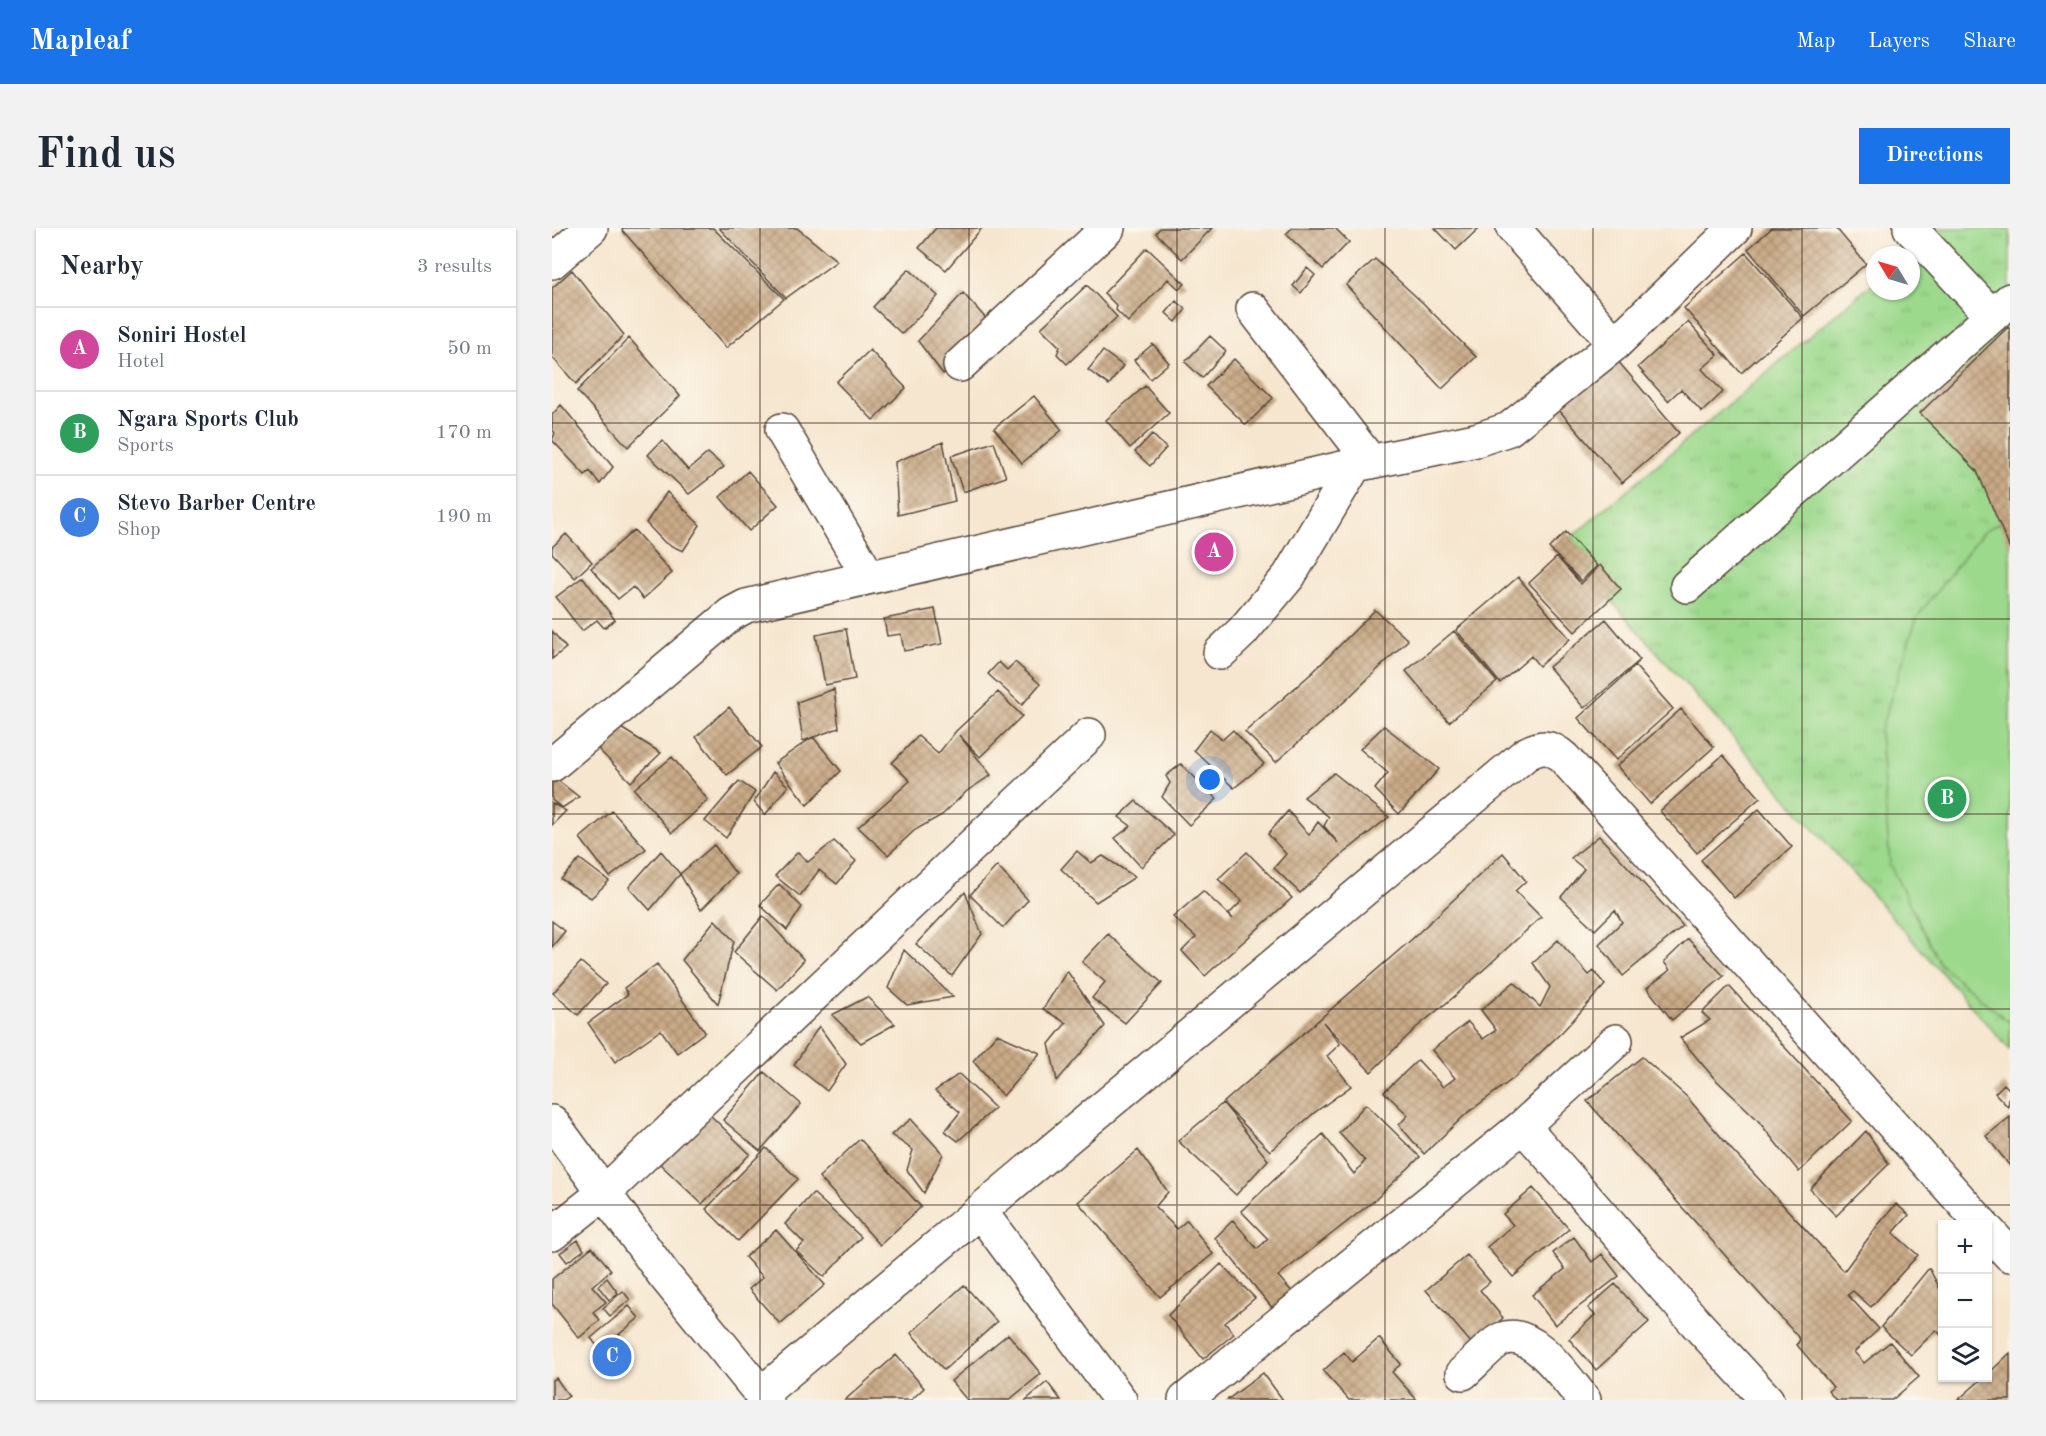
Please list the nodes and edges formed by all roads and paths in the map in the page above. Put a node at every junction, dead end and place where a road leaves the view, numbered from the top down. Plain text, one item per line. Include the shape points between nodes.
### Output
1 (591, 228) edge
2 (1108, 228) edge
3 (1513, 228) edge
4 (1735, 228) edge
5 (1910, 228) edge
6 (552, 262) edge
7 (2001, 308) edge
8 (1253, 309) dead end
9 (1615, 344) junction
10 (960, 365) dead end
11 (782, 430) dead end
12 (1363, 464) junction
13 (869, 576) junction
14 (1687, 586) dead end
15 (1220, 653) dead end
16 (1089, 735) dead end
17 (552, 765) edge
18 (1616, 1041) dead end
19 (552, 1122) edge
20 (1523, 1125) junction
21 (604, 1193) junction
22 (980, 1211) junction
23 (1978, 1220) edge
24 (552, 1234) edge
25 (1992, 1235) edge
26 (2010, 1255) edge
27 (1463, 1373) dead end
28 (764, 1397) edge
29 (1759, 1397) edge
30 (1120, 1400) edge
31 (1185, 1400) edge
32 (1584, 1400) edge

1 - 6 street
2 - 10 street
3 - 9 street
4 - 9 street
5 - 7 street
7 - 14 street
8 - 12 street
9 - 12 street via 1509,429 1476,440
11 - 13 street
12 - 13 street
12 - 15 street via 1289,576
13 - 17 street via 765,600 731,614
16 - 21 street
18 - 20 street
19 - 21 street
20 - 29 street
20 - 31 street
21 - 24 street
21 - 28 street via 664,1275
22 - 23 street via 1526,754 1543,747 1557,750
22 - 28 street
22 - 30 street
25 - 26 street
27 - 32 street via 1502,1339 1520,1337 1543,1351

